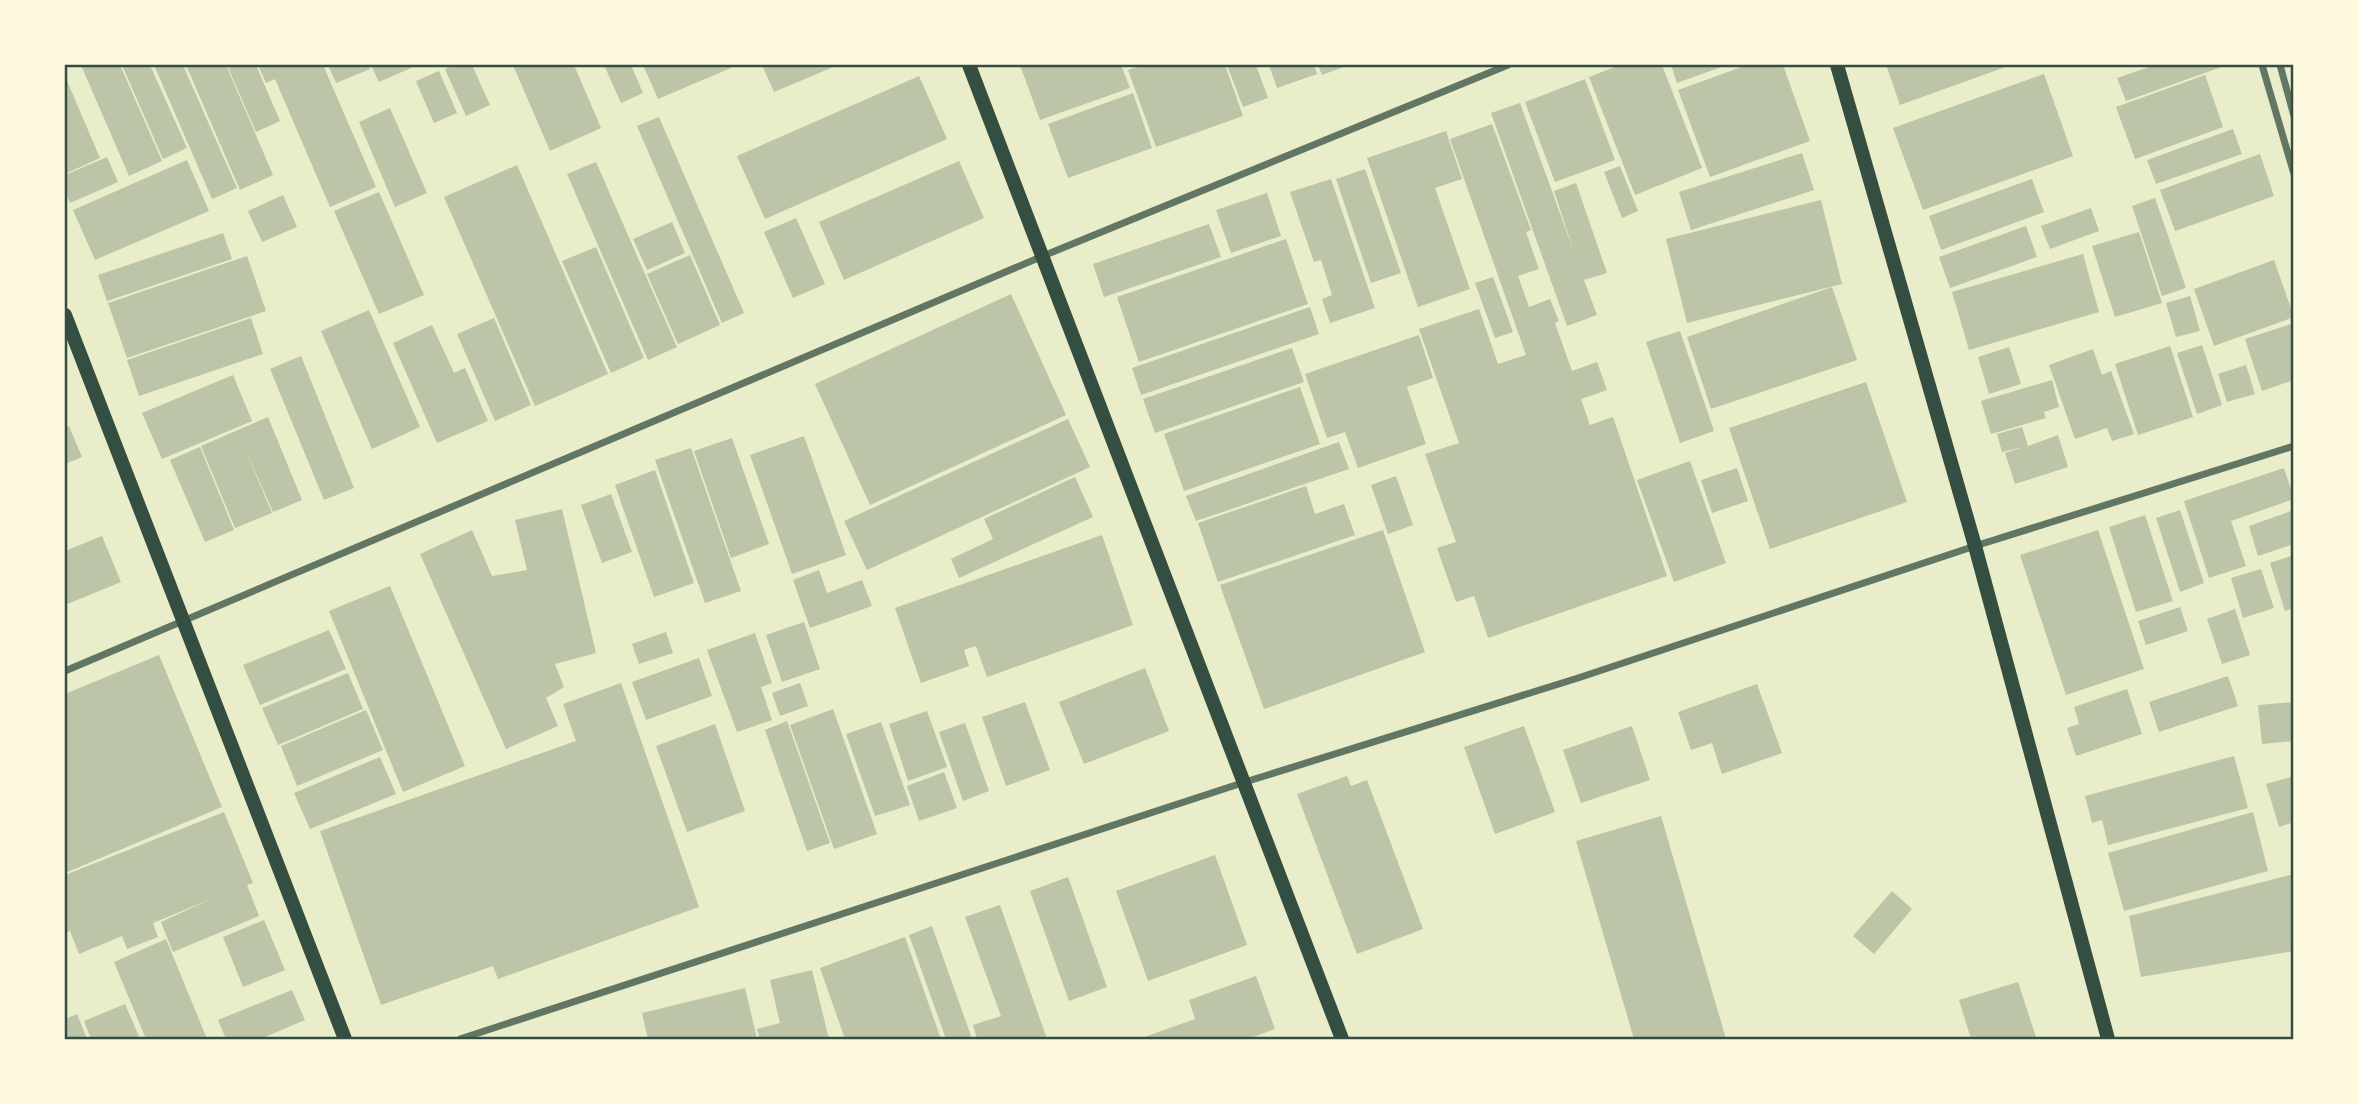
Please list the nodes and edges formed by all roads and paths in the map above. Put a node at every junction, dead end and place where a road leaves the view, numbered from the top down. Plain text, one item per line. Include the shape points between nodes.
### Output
1 (969, 65) edge
2 (1508, 65) edge
3 (1837, 65) edge
4 (2262, 65) edge
5 (2280, 65) edge
6 (2294, 116) edge
7 (2294, 174) edge
8 (1043, 256) junction
9 (65, 315) edge
10 (2294, 446) edge
11 (1975, 546) junction
12 (183, 621) junction
13 (65, 671) edge
14 (1242, 783) junction
15 (345, 1039) edge
16 (460, 1039) edge
17 (1342, 1039) edge
18 (2108, 1039) edge

1 - 8 main road
2 - 8 street
3 - 11 main road
4 - 7 street
5 - 6 street
8 - 12 street
8 - 14 main road
9 - 12 main road
10 - 11 street
11 - 14 street
11 - 18 main road
12 - 13 street
12 - 15 main road
14 - 16 street
14 - 17 main road

